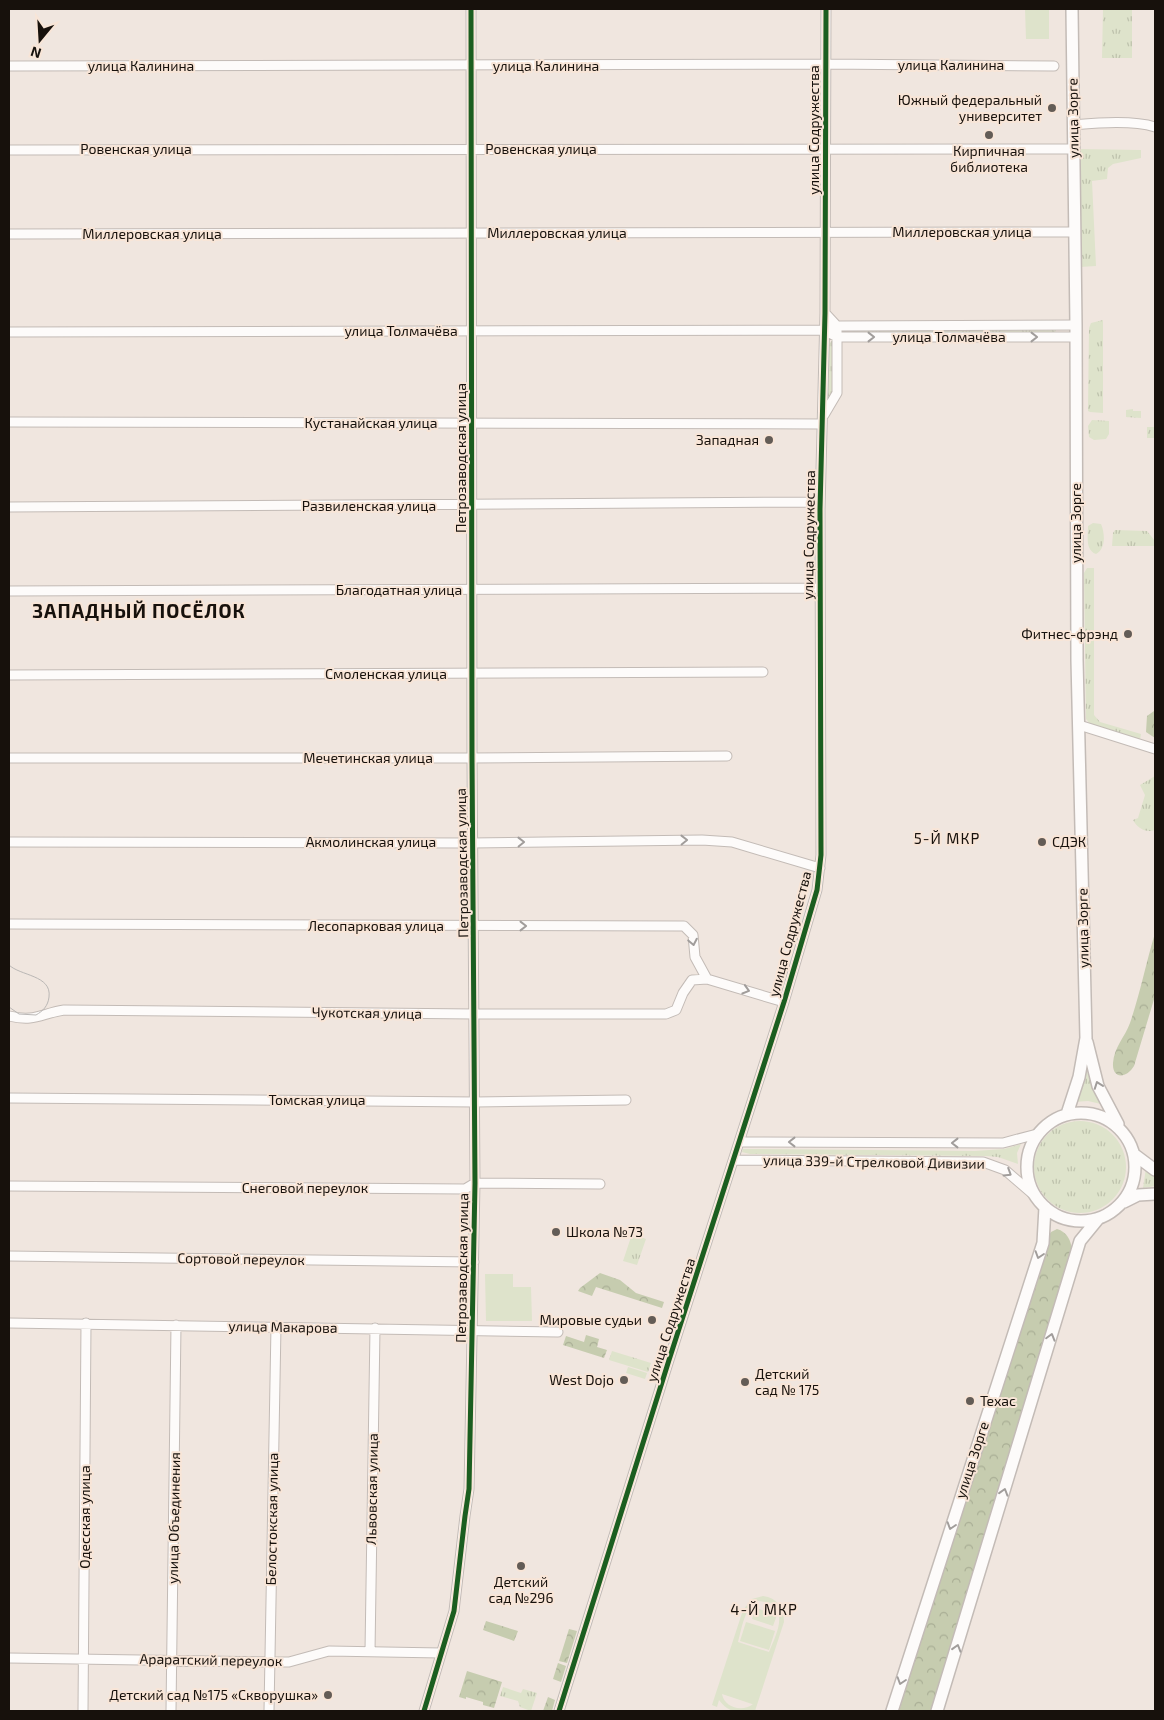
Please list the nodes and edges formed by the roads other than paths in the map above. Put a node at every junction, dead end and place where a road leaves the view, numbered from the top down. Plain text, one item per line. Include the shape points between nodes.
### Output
1 (471, 9) edge
2 (826, 9) edge
3 (1072, 9) edge
4 (826, 64) junction
5 (9, 66) edge
6 (471, 66) junction
7 (1054, 66) dead end
8 (1073, 125) junction
9 (1155, 127) edge
10 (471, 149) junction
11 (1074, 149) junction
12 (9, 150) edge
13 (826, 150) junction
14 (825, 232) junction
15 (1074, 232) junction
16 (472, 233) junction
17 (9, 234) edge
18 (825, 313) junction
19 (837, 326) junction
20 (824, 330) junction
21 (472, 331) junction
22 (1076, 331) junction
23 (9, 332) edge
24 (837, 336) junction
25 (822, 421) junction
26 (9, 422) edge
27 (472, 423) junction
28 (820, 502) junction
29 (472, 505) junction
30 (9, 507) edge
31 (820, 588) junction
32 (472, 589) junction
33 (9, 591) edge
34 (763, 672) dead end
35 (472, 674) junction
36 (9, 675) edge
37 (1078, 725) junction
38 (1155, 749) edge
39 (727, 756) dead end
40 (9, 758) edge
41 (472, 758) junction
42 (9, 842) edge
43 (472, 842) junction
44 (820, 868) junction
45 (9, 924) edge
46 (474, 926) junction
47 (707, 979) junction
48 (784, 1002) junction
49 (474, 1014) junction
50 (9, 1016) edge
51 (1086, 1038) junction
52 (9, 1098) edge
53 (626, 1100) dead end
54 (475, 1102) junction
55 (1068, 1114) junction
56 (1120, 1128) junction
57 (1037, 1134) junction
58 (739, 1142) junction
59 (1135, 1155) junction
60 (734, 1160) junction
61 (1155, 1170) edge
62 (475, 1183) junction
63 (600, 1184) dead end
64 (9, 1186) edge
65 (1155, 1194) edge
66 (1034, 1195) junction
67 (1124, 1202) junction
68 (1045, 1207) junction
69 (1098, 1219) junction
70 (9, 1256) edge
71 (474, 1262) junction
72 (9, 1323) edge
73 (86, 1324) junction
74 (176, 1325) junction
75 (276, 1326) junction
76 (375, 1328) junction
77 (472, 1331) junction
78 (558, 1332) dead end
79 (370, 1651) junction
80 (442, 1653) junction
81 (9, 1658) edge
82 (84, 1658) junction
83 (172, 1660) junction
84 (270, 1662) junction
85 (82, 1711) edge
86 (172, 1711) edge
87 (269, 1711) edge
88 (424, 1711) edge
89 (560, 1711) edge
90 (892, 1711) edge
91 (937, 1711) edge

1 - 6 street, Петрозаводская улица
2 - 4 street, улица Содружества
3 - 8 main road, улица Зорге
4 - 6 street, улица Калинина
4 - 7 street, улица Калинина
4 - 13 street, улица Содружества
5 - 6 street, улица Калинина
6 - 10 street, Петрозаводская улица
8 - 9 street
8 - 11 main road, улица Зорге
10 - 12 street, Ровенская улица
10 - 13 street, Ровенская улица
10 - 16 street, Петрозаводская улица
11 - 13 street, Ровенская улица
11 - 15 main road, улица Зорге
13 - 14 street, улица Содружества
14 - 15 street, Миллеровская улица
14 - 16 street, Миллеровская улица
14 - 18 street, улица Содружества
15 - 22 main road, улица Зорге
16 - 17 street, Миллеровская улица
16 - 21 street, Петрозаводская улица
18 - 19 street
18 - 20 street, улица Содружества
19 - 20 street, улица Толмачёва
19 - 22 street, улица Толмачёва
19 - 24 street
20 - 21 street, улица Толмачёва
20 - 24 street, улица Толмачёва
20 - 25 street, улица Содружества
21 - 23 street, улица Толмачёва
21 - 27 street, Петрозаводская улица
24 -> 22 street, улица Толмачёва
22 - 37 main road, улица Зорге
24 - 25 street via 837,393
25 - 27 street, Кустанайская улица
25 - 28 street, улица Содружества
26 - 27 street, Кустанайская улица
27 - 29 street, Петрозаводская улица
28 - 29 street, Развиленская улица
28 - 31 street, улица Содружества
29 - 30 street, Развиленская улица
29 - 32 street, Петрозаводская улица
31 - 32 street, Благодатная улица
31 - 44 street, улица Содружества
32 - 33 street, Благодатная улица
32 - 35 street, Петрозаводская улица
34 - 35 street, Смоленская улица
35 - 36 street, Смоленская улица
35 - 41 street, Петрозаводская улица
37 - 38 street
37 - 51 main road, улица Зорге
39 - 41 street, Мечетинская улица
40 - 41 street, Мечетинская улица
41 - 43 street, Петрозаводская улица
42 - 43 street, Акмолинская улица
43 -> 44 street, Акмолинская улица via 732,842
43 - 46 street, Петрозаводская улица
44 - 48 street, улица Содружества via 817,890
45 - 46 street, Лесопарковая улица
46 -> 47 street, Лесопарковая улица via 684,926 693,935 695,957
46 - 49 street, Петрозаводская улица
47 -> 48 street
47 - 49 street, Чукотская улица via 692,980 676,1010 666,1014
48 - 58 street, улица Содружества
49 - 50 street, Чукотская улица via 64,1010 38,1018
49 - 54 street, Петрозаводская улица
51 - 55 main road, улица Зорге
56 -> 51 main road, улица Зорге via 1098,1086
52 - 54 street, Томская улица
53 - 54 street, Томская улица
54 - 62 street, Петрозаводская улица
55 - 56 main road via 1086,1112 1105,1117
55 - 57 main road via 1056,1118
56 - 59 main road via 1130,1140
57 -> 58 street, улица 339-й Стрелковой Дивизии via 1003,1143
57 - 66 main road via 1027,1164 1028,1180
58 - 60 street, улица Содружества
59 - 61 main road
59 - 67 main road via 1136,1172
60 -> 66 street, улица 339-й Стрелковой Дивизии via 982,1162 1004,1170
60 - 89 street, улица Содружества
62 - 63 street, Снеговой переулок
62 - 64 street, Снеговой переулок via 465,1189
62 - 71 street, Петрозаводская улица
65 - 67 main road
66 - 68 main road
67 - 69 main road
68 - 69 main road via 1070,1220
68 -> 90 main road, улица Зорге via 1042,1243
91 -> 69 main road via 1080,1241
70 - 71 street, Сортовой переулок
71 - 77 street, Петрозаводская улица
72 - 73 street, улица Макарова
73 - 74 street, улица Макарова
73 - 82 street, Одесская улица
74 - 75 street, улица Макарова
74 - 83 street, улица Объединения
75 - 76 street, улица Макарова
75 - 84 street, Белостокская улица
76 - 77 street, улица Макарова
76 - 79 street, Львовская улица
77 - 78 street, улица Макарова
77 - 80 street, Петрозаводская улица via 469,1489 456,1600
79 - 80 street, Араратский переулок
79 - 84 street, Араратский переулок via 330,1651 288,1662
80 - 88 street, Петрозаводская улица
81 - 82 street, Араратский переулок
82 - 83 street, Араратский переулок
82 - 85 street, Одесская улица
83 - 84 street, Араратский переулок
83 - 86 street, улица Объединения
84 - 87 street, Белостокская улица

